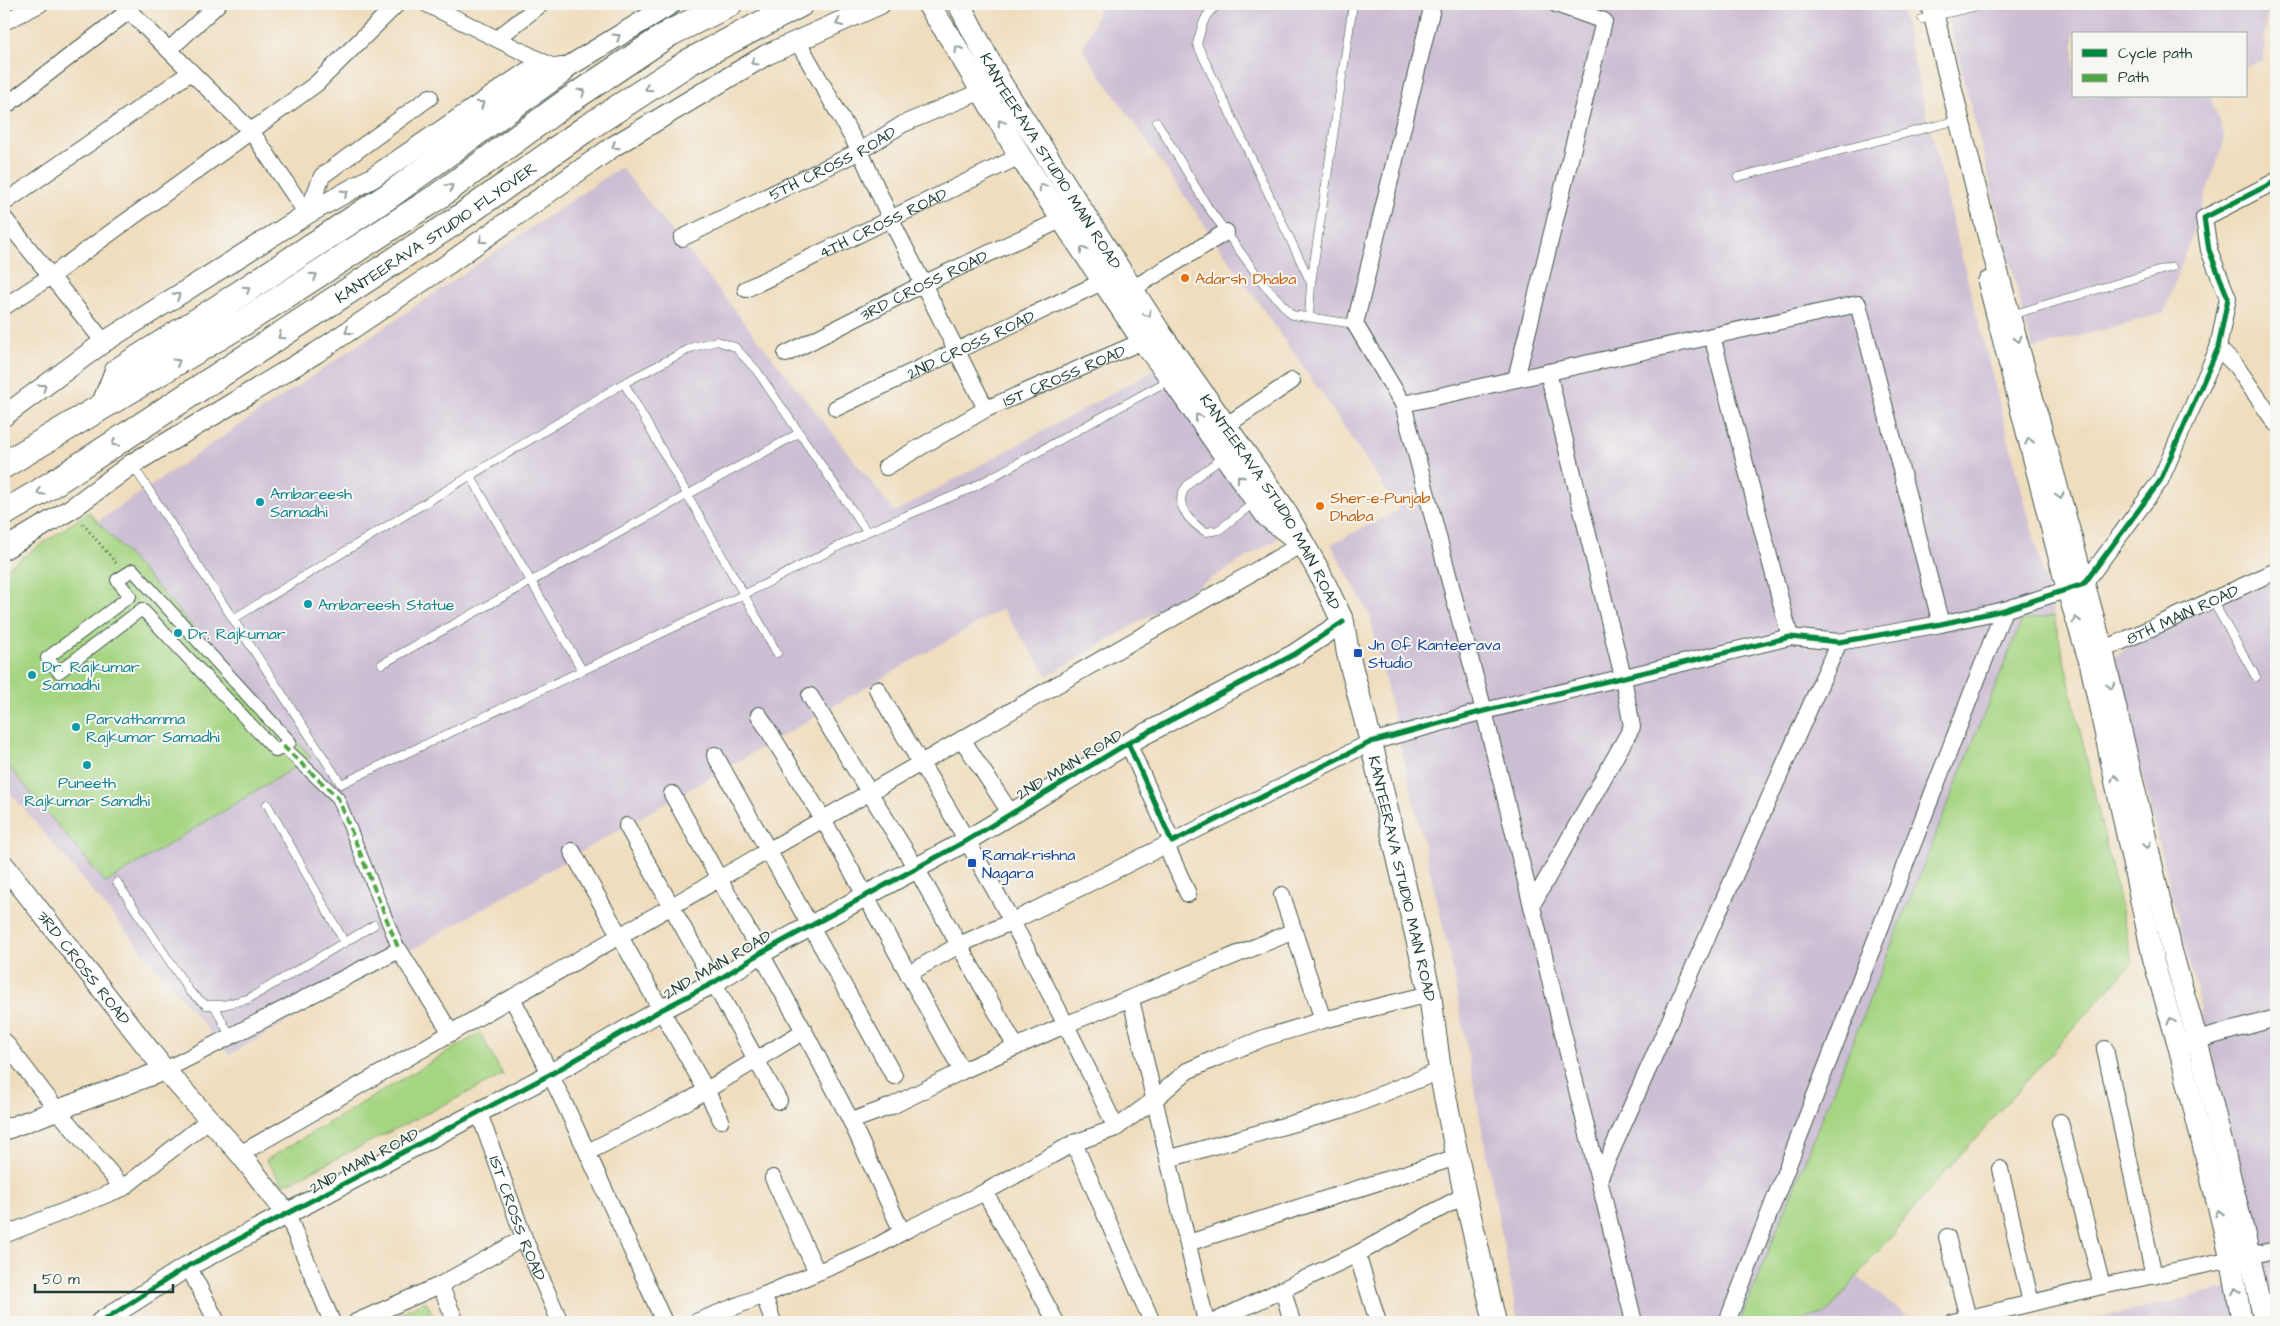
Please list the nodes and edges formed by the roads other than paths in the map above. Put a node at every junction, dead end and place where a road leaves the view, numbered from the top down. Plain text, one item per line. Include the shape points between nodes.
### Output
1 (40, 4) edge
2 (218, 4) edge
3 (397, 4) edge
4 (427, 4) edge
5 (541, 4) edge
6 (671, 4) edge
7 (729, 4) edge
8 (800, 4) edge
9 (880, 4) edge
10 (928, 4) edge
11 (959, 4) edge
12 (1224, 4) edge
13 (1353, 4) edge
14 (1433, 4) edge
15 (1556, 4) edge
16 (1986, 4) edge
17 (126, 7) edge
18 (1926, 11) edge
19 (4, 22) edge
20 (498, 38) junction
21 (798, 42) junction
22 (170, 50) junction
23 (561, 71) junction
24 (191, 72) junction
25 (982, 91) junction
26 (430, 96) dead end
27 (4, 107) edge
28 (1954, 121) junction
29 (1157, 122) dead end
30 (250, 131) junction
31 (860, 151) junction
32 (1020, 156) junction
33 (1738, 177) dead end
34 (2276, 181) edge
35 (4, 203) edge
36 (307, 214) junction
37 (4, 218) edge
38 (1063, 219) junction
39 (891, 220) junction
40 (1226, 232) junction
41 (682, 238) dead end
42 (2172, 266) dead end
43 (51, 276) junction
44 (1104, 281) junction
45 (1311, 283) junction
46 (923, 284) junction
47 (746, 289) dead end
48 (1132, 289) junction
49 (4, 307) edge
50 (2011, 315) junction
51 (1309, 317) junction
52 (1355, 324) junction
53 (1712, 336) junction
54 (1143, 341) junction
55 (104, 342) junction
56 (2218, 348) junction
57 (957, 351) junction
58 (786, 354) dead end
59 (1548, 372) junction
60 (1172, 379) junction
61 (1516, 379) junction
62 (1292, 381) dead end
63 (624, 383) junction
64 (106, 404) junction
65 (1403, 404) junction
66 (836, 408) dead end
67 (986, 409) junction
68 (4, 416) edge
69 (2276, 424) edge
70 (1226, 425) junction
71 (799, 433) junction
72 (1225, 456) junction
73 (132, 464) junction
74 (4, 465) edge
75 (886, 466) dead end
76 (75, 468) junction
77 (470, 475) junction
78 (689, 495) junction
79 (1256, 501) junction
80 (4, 513) edge
81 (867, 532) junction
82 (1302, 544) junction
83 (4, 549) edge
84 (2276, 571) edge
85 (533, 581) junction
86 (2076, 587) junction
87 (745, 594) junction
88 (2212, 600) junction
89 (2004, 610) junction
90 (233, 619) junction
91 (1343, 622) junction
92 (1942, 624) junction
93 (1790, 637) junction
94 (1839, 642) junction
95 (777, 653) dead end
96 (2095, 653) junction
97 (382, 664) dead end
98 (582, 670) junction
99 (1624, 677) junction
100 (2256, 677) dead end
101 (877, 689) dead end
102 (810, 696) dead end
103 (1484, 711) junction
104 (759, 715) dead end
105 (962, 739) junction
106 (1371, 742) junction
107 (1128, 743) junction
108 (283, 746) junction
109 (716, 755) dead end
110 (920, 764) junction
111 (870, 792) junction
112 (672, 794) dead end
113 (267, 804) dead end
114 (2130, 806) junction
115 (1011, 814) junction
116 (823, 819) junction
117 (626, 826) dead end
118 (966, 840) junction
119 (1169, 844) junction
120 (572, 851) dead end
121 (768, 851) junction
122 (4, 865) edge
123 (916, 868) junction
124 (719, 878) junction
125 (117, 882) dead end
126 (1188, 894) dead end
127 (1282, 895) dead end
128 (864, 896) junction
129 (1532, 905) junction
130 (671, 906) junction
131 (1011, 922) junction
132 (374, 925) dead end
133 (809, 926) junction
134 (1294, 931) junction
135 (620, 936) junction
136 (345, 943) junction
137 (959, 944) junction
138 (399, 950) junction
139 (761, 953) junction
140 (908, 974) junction
141 (713, 983) junction
142 (1430, 994) junction
143 (512, 998) junction
144 (1131, 999) junction
145 (214, 1005) junction
146 (662, 1010) junction
147 (2276, 1018) edge
148 (1323, 1020) junction
149 (1065, 1025) junction
150 (804, 1031) junction
151 (451, 1033) junction
152 (230, 1036) junction
153 (2197, 1039) junction
154 (4, 1041) edge
155 (2178, 1045) junction
156 (1016, 1047) junction
157 (2105, 1049) dead end
158 (756, 1060) junction
159 (165, 1070) junction
160 (962, 1071) junction
161 (1440, 1072) junction
162 (551, 1074) junction
163 (894, 1076) dead end
164 (706, 1090) junction
165 (1154, 1100) junction
166 (779, 1101) dead end
167 (58, 1111) junction
168 (479, 1113) junction
169 (210, 1119) junction
170 (721, 1120) dead end
171 (851, 1121) junction
172 (2060, 1122) dead end
173 (1116, 1128) junction
174 (4, 1130) edge
175 (1074, 1143) junction
176 (588, 1152) junction
177 (240, 1154) junction
178 (1457, 1157) junction
179 (1168, 1159) junction
180 (2000, 1169) dead end
181 (773, 1178) dead end
182 (1599, 1179) junction
183 (122, 1188) junction
184 (985, 1192) junction
185 (1465, 1195) junction
186 (287, 1214) junction
187 (902, 1232) junction
188 (4, 1235) edge
189 (524, 1238) junction
190 (1947, 1238) dead end
191 (1188, 1243) junction
192 (2276, 1250) edge
193 (1357, 1254) junction
194 (2240, 1258) junction
195 (188, 1266) junction
196 (817, 1272) junction
197 (2154, 1276) junction
198 (440, 1285) junction
199 (2102, 1286) junction
200 (1283, 1290) junction
201 (764, 1296) junction
202 (2031, 1303) junction
203 (1960, 1320) edge
204 (101, 1322) edge
205 (218, 1322) edge
206 (332, 1322) edge
207 (356, 1322) edge
208 (456, 1322) edge
209 (560, 1322) edge
210 (664, 1322) edge
211 (696, 1322) edge
212 (773, 1322) edge
213 (1056, 1322) edge
214 (1152, 1322) edge
215 (1206, 1322) edge
216 (1214, 1322) edge
217 (1292, 1322) edge
218 (1378, 1322) edge
219 (1495, 1322) edge
220 (1634, 1322) edge
221 (1727, 1322) edge
222 (2242, 1322) edge
223 (2264, 1322) edge

1 - 19 street
2 - 22 street
3 - 30 street via 316,84
4 - 20 street
5 - 20 street
23 -> 6 street
64 -> 7 highway, KANTEERAVA STUDIO FLYOVER via 244,322 436,197 564,104 670,33
8 -> 76 highway, KANTEERAVA STUDIO FLYOVER via 689,62 584,130 454,222 180,403
9 -> 21 street
25 -> 10 main road
11 - 48 main road, KANTEERAVA STUDIO MAIN ROAD via 1001,84
12 - 45 lane via 1215,6 1205,17 1198,44
13 - 45 lane
14 - 52 street
15 - 61 street via 1604,21
16 - 18 lane
17 - 22 street
17 - 27 street
18 - 28 street
20 - 23 street
21 - 31 street
21 -> 73 street via 766,55 614,146 316,353
22 - 24 street
36 -> 23 street via 372,178 528,72
64 -> 23 highway via 118,371 390,195
24 - 30 street
24 - 35 street
25 - 31 street, 5TH CROSS ROAD via 903,124
32 -> 25 main road
26 - 36 street via 322,176
28 - 33 lane
28 - 50 street
86 -> 28 street
29 - 40 lane
30 - 36 street
30 - 43 street
31 - 39 street
31 - 41 street, 5TH CROSS ROAD
38 -> 32 main road
32 - 39 street, 4TH CROSS ROAD
34 - 56 street via 2204,218 2209,250 2228,298
55 -> 36 street
37 - 43 street
44 -> 38 main road
38 - 46 street, 3RD CROSS ROAD
39 - 46 street
39 - 47 street, 4TH CROSS ROAD
40 - 48 street
40 - 51 lane via 1263,283 1292,315
42 - 50 lane
43 - 49 street
43 - 55 street
44 - 54 main road
44 - 57 street, 2ND CROSS ROAD
45 - 51 lane
46 - 57 street
46 - 58 street, 3RD CROSS ROAD
48 -> 70 main road, KANTEERAVA STUDIO MAIN ROAD
50 -> 86 street
51 - 52 lane
52 - 65 street
53 - 59 street
53 - 92 street via 1858,304
53 - 93 street
54 - 60 main road
54 - 67 street, 1ST CROSS ROAD
68 -> 55 street
56 - 69 street via 2236,366
56 - 86 street via 2160,481
57 - 66 street, 2ND CROSS ROAD
57 - 67 street
59 - 61 street
59 - 99 street
72 -> 60 main road
60 - 81 lane via 972,488
61 - 65 street
62 - 70 street
63 - 71 lane via 694,348 716,341 735,348 757,371
63 - 77 lane
63 - 78 lane
64 - 74 highway, KANTEERAVA STUDIO FLYOVER
65 - 103 street
67 - 75 street, 1ST CROSS ROAD
70 - 82 main road, KANTEERAVA STUDIO MAIN ROAD via 1282,506
71 - 78 lane
71 - 81 lane
79 -> 72 main road
72 - 79 lane via 1185,488 1182,500 1184,514 1206,532 1219,530
73 - 76 street
73 - 83 street via 70,510
73 - 90 lane
76 -> 80 highway, KANTEERAVA STUDIO FLYOVER
77 - 85 lane
77 - 90 lane
78 - 85 lane
78 - 87 lane
79 - 82 main road via 1267,516
81 - 87 lane
82 - 91 main road, KANTEERAVA STUDIO MAIN ROAD
82 - 105 street
84 - 88 street, 8TH MAIN ROAD
85 - 97 lane
85 - 98 lane
86 - 89 street
86 - 96 street
87 - 95 lane
87 - 98 lane
88 - 96 street, 8TH MAIN ROAD
88 - 100 lane
89 - 92 street
89 - 221 street
90 - 98 lane via 341,784
91 - 106 main road, KANTEERAVA STUDIO MAIN ROAD
91 - 107 street, 2ND MAIN ROAD via 1295,654
92 - 94 street
93 - 94 street
93 - 99 street
94 - 182 street
96 - 114 street
99 - 103 street
99 - 129 street via 1632,727
101 - 110 street
102 - 111 street
103 - 106 street
103 - 129 street
104 - 116 street
105 - 110 street
105 - 115 street
106 - 119 street
106 - 142 main road, KANTEERAVA STUDIO MAIN ROAD
107 - 115 street, 2ND MAIN ROAD
107 - 119 street
108 - 108 street via 276,751 142,609 59,672 47,658 130,596 117,580 133,570 290,742
108 - 138 street via 338,798
109 - 121 street
110 - 111 street
110 - 118 street
111 - 116 street
111 - 123 street
112 - 124 street
113 - 136 lane
114 -> 153 street
155 -> 114 street via 2153,959
115 - 118 street, 2ND MAIN ROAD
116 - 121 street
116 - 128 street
117 - 130 street
118 - 123 street, 2ND MAIN ROAD
118 - 131 street
119 - 126 street
119 - 131 street
120 - 135 street
121 - 124 street
121 - 133 street
122 - 159 street, 3RD CROSS ROAD
123 - 128 street, 2ND MAIN ROAD
123 - 137 street
124 - 130 street
124 - 139 street
125 - 145 lane via 190,992 206,1005
127 - 134 street
128 - 133 street, 2ND MAIN ROAD
128 - 140 street
129 - 182 street
130 - 135 street
130 - 141 street
131 - 137 street
131 - 149 street
132 - 136 lane
133 - 139 street, 2ND MAIN ROAD
133 - 163 street
134 - 144 street
134 - 148 street
135 - 143 street
135 - 146 street
136 - 145 lane via 248,999
137 - 140 street
137 - 156 street
138 - 151 street
138 - 152 street
139 - 141 street, 2ND MAIN ROAD
139 - 150 street
140 - 160 street
141 - 146 street, 2ND MAIN ROAD
141 - 158 street
142 - 148 street
142 - 161 main road, KANTEERAVA STUDIO MAIN ROAD
143 - 151 street
143 - 162 street
144 - 149 street
144 - 165 street
145 - 152 lane
146 - 162 street, 2ND MAIN ROAD
146 - 164 street
147 - 153 street
148 - 165 street via 1264,1038 1187,1072
149 - 156 street
149 - 173 street
150 - 158 street
150 - 171 street
151 - 177 street
152 - 159 street
153 - 155 street
153 - 194 street
154 - 167 street
194 -> 155 street
156 - 160 street
157 - 197 street
158 - 164 street
158 - 166 street
159 - 167 street
159 - 169 street, 3RD CROSS ROAD
160 - 171 street via 892,1106
161 - 178 main road, KANTEERAVA STUDIO MAIN ROAD
161 - 179 street via 1347,1108
162 - 168 street, 2ND MAIN ROAD
162 - 176 street
164 - 170 street
164 - 176 street
165 - 173 street
165 - 179 street
167 - 174 street
167 - 183 street
168 - 186 street, 2ND MAIN ROAD
168 - 189 street, 1ST CROSS ROAD
169 - 177 street, 3RD CROSS ROAD
169 - 183 street
171 - 187 street
172 - 199 street
173 - 175 street
175 - 184 street
175 - 214 street
176 - 210 street
177 - 186 street, 3RD CROSS ROAD
178 - 185 main road, KANTEERAVA STUDIO MAIN ROAD
178 - 191 street
179 - 191 street
180 - 202 street
181 - 196 street
182 - 220 street
183 - 188 street
184 - 187 street
184 - 213 street
185 - 193 street
185 - 219 main road, KANTEERAVA STUDIO MAIN ROAD
186 - 195 street, 2ND MAIN ROAD
186 - 206 street
187 - 196 street via 870,1250
189 - 198 street
189 - 209 street, 1ST CROSS ROAD
190 - 203 street
191 - 215 street
192 - 194 street
193 - 200 street
193 - 218 street
194 - 197 street
222 -> 194 street
194 - 223 street
195 - 204 street, 2ND MAIN ROAD
195 - 205 street
196 - 201 street
197 - 199 street
198 - 207 street
198 - 208 street
199 - 202 street
200 - 216 street
200 - 217 street
201 - 211 street
201 - 212 street
202 - 203 street

